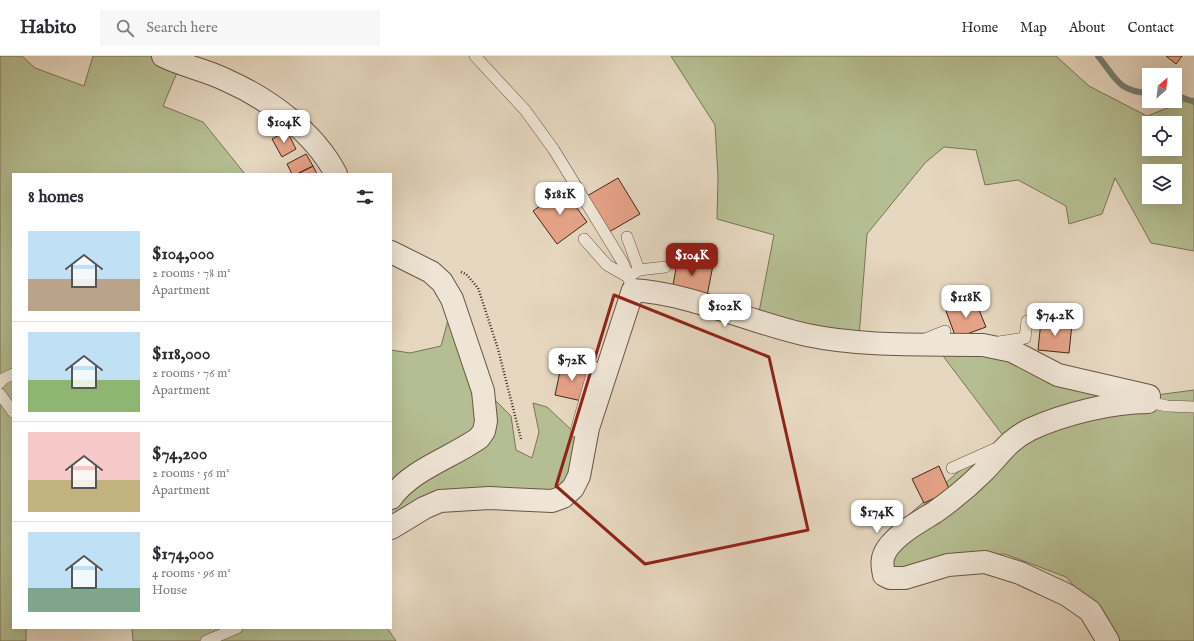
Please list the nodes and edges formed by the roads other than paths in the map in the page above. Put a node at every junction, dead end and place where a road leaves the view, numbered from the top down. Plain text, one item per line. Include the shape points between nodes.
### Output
1 (163, 56) edge
2 (475, 56) edge
3 (268, 103) junction
4 (278, 125) dead end
5 (335, 173) edge
6 (627, 237) dead end
7 (584, 240) dead end
8 (392, 252) edge
9 (665, 267) dead end
10 (639, 270) junction
11 (630, 283) junction
12 (1027, 321) dead end
13 (945, 331) dead end
14 (912, 344) junction
15 (983, 344) junction
16 (594, 367) dead end
17 (12, 374) edge
18 (0, 384) edge
19 (0, 394) edge
20 (1148, 402) junction
21 (1194, 407) edge
22 (12, 411) edge
23 (587, 436) junction
24 (1013, 440) junction
25 (952, 468) dead end
26 (392, 497) edge
27 (392, 527) edge
28 (235, 629) edge
29 (206, 641) edge
30 (1108, 641) edge

1 - 3 street via 225,79
2 - 11 lane via 525,110 554,150 623,263
3 - 4 lane
3 - 5 street via 312,141
6 - 10 lane
7 - 11 lane via 607,265
8 - 26 street via 431,272 442,282 452,299 483,391 486,421 479,438 420,473
9 - 10 lane
10 - 11 lane
11 - 14 street via 648,291 711,305 807,335
11 - 23 street
12 - 15 lane via 1025,338
13 - 14 lane
14 - 15 street
15 - 20 street via 1012,351 1058,375 1149,396
16 - 23 lane via 576,431
17 - 18 lane via 3,379
19 - 22 lane
20 - 21 lane
20 - 24 street via 1126,402 1074,414 1030,429
23 - 27 street via 579,476 574,488 563,497 552,501 503,498 440,501
24 - 25 lane
24 - 30 street via 967,487 894,541 883,555 881,563 884,575 890,578 905,578 948,565 985,562 1020,573 1067,595 1090,611
28 - 29 lane

